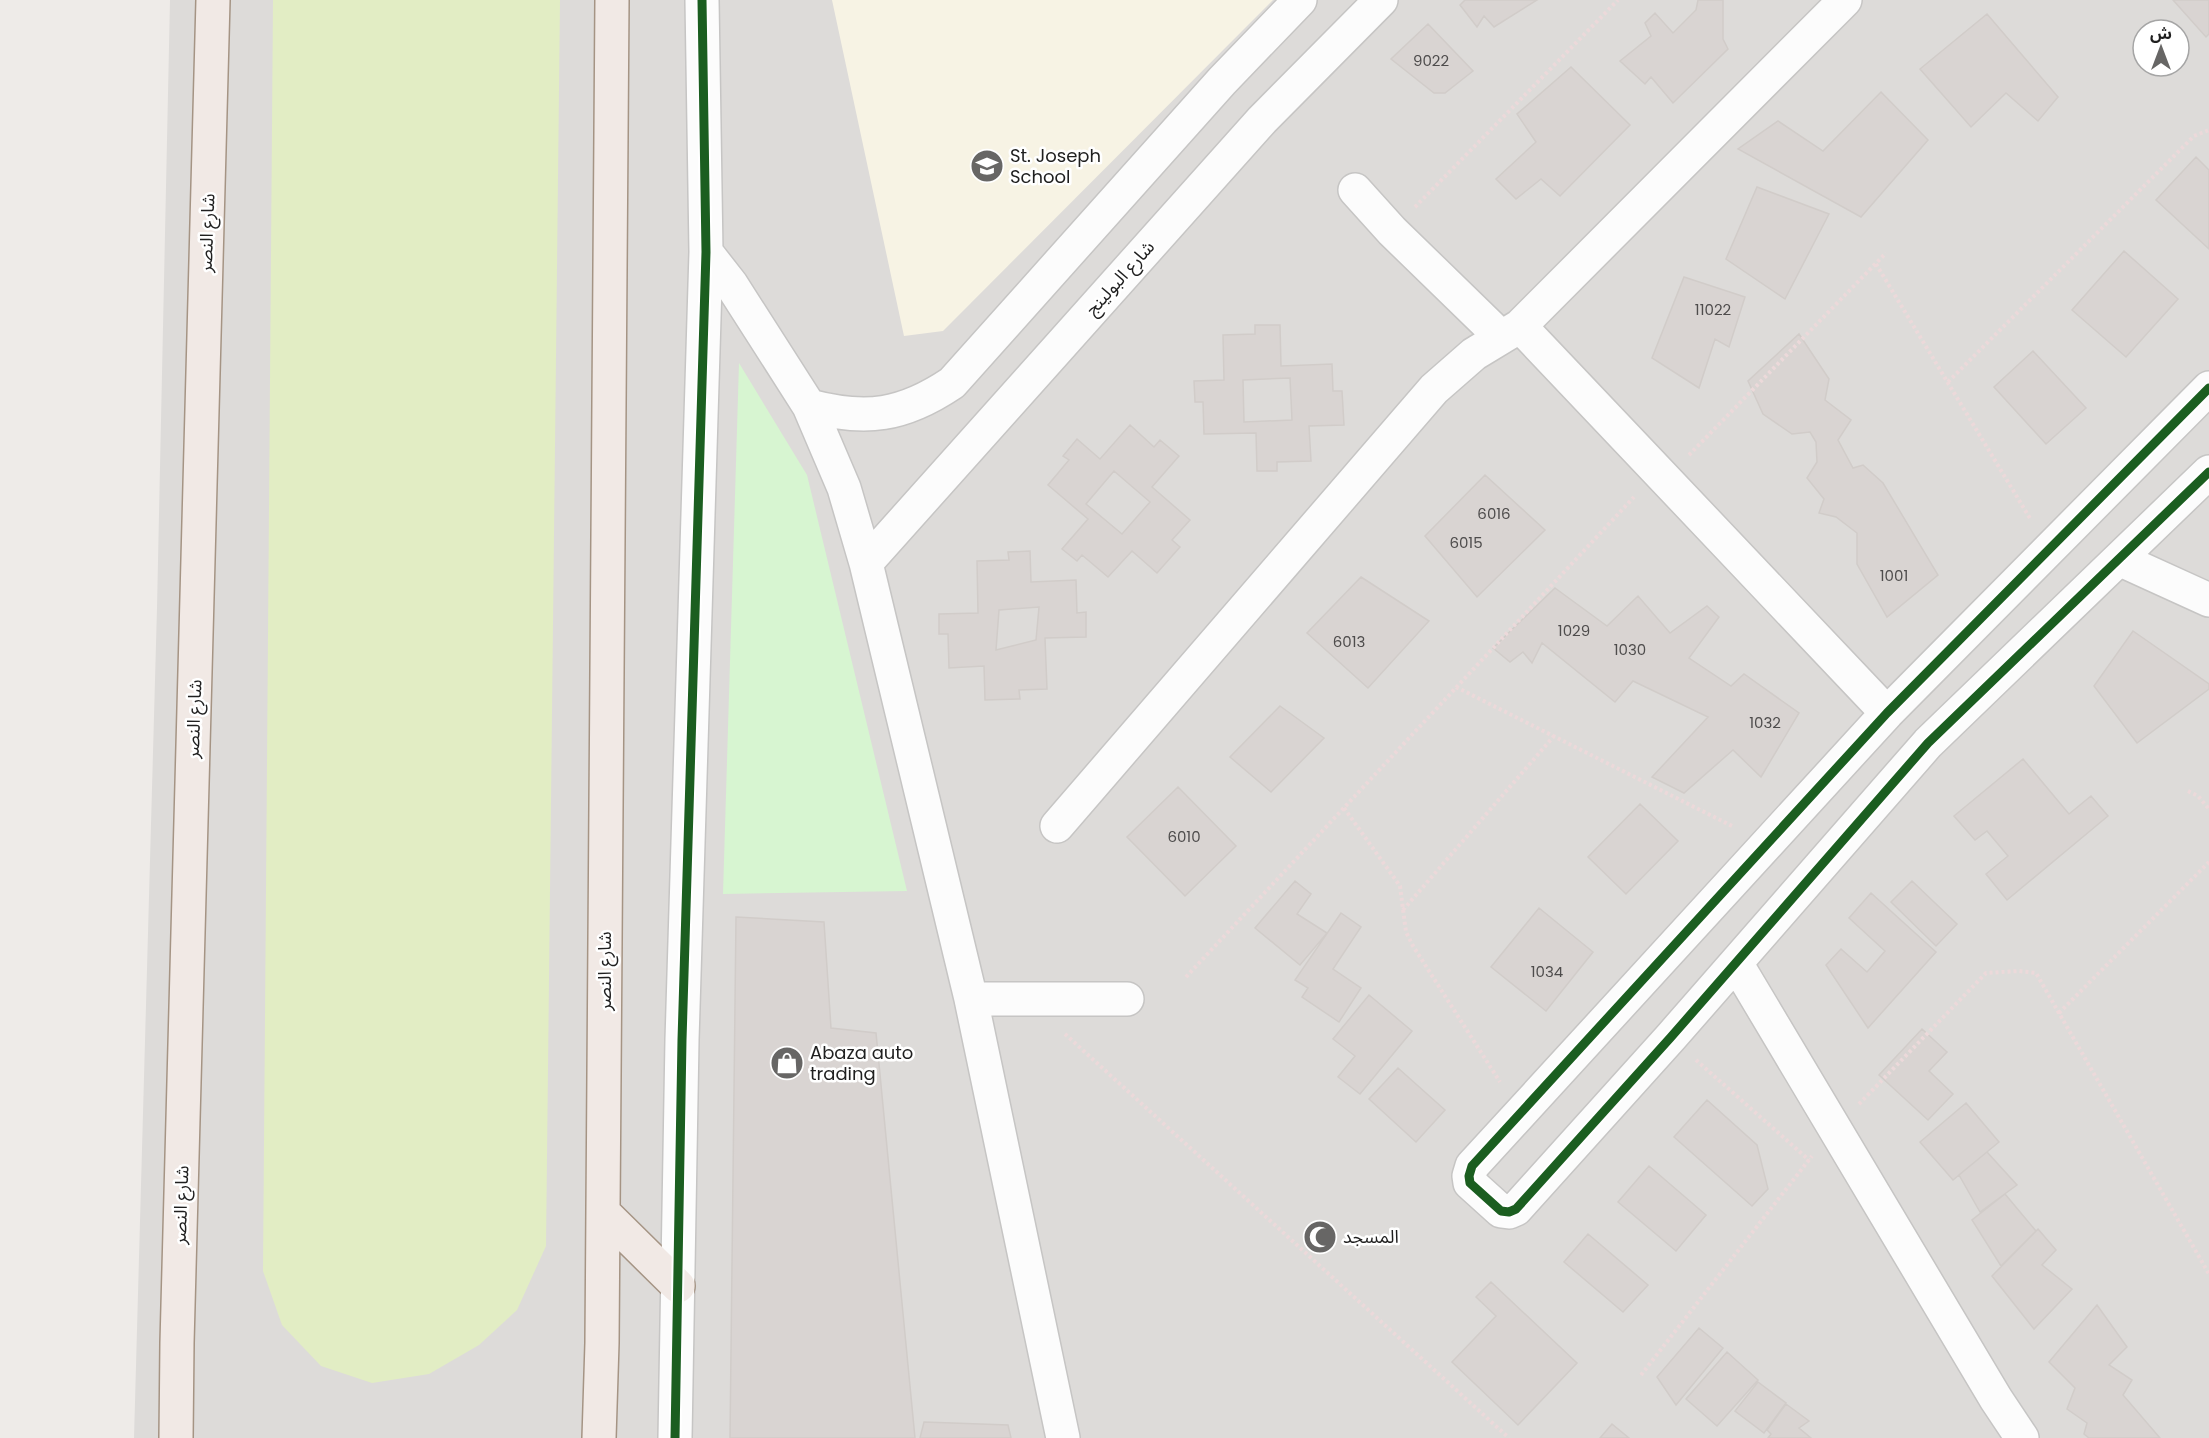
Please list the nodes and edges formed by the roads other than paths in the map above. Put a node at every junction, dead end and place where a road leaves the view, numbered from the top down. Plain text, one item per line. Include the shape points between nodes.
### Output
1 (213, 0) edge
2 (612, 0) edge
3 (702, 0) edge
4 (1300, 0) edge
5 (1381, 0) edge
6 (1845, 0) edge
7 (1355, 190) dead end
8 (706, 252) junction
9 (1510, 332) junction
10 (2209, 388) edge
11 (809, 406) junction
12 (2209, 472) edge
13 (2118, 559) junction
14 (866, 563) junction
15 (2209, 600) edge
16 (1887, 712) junction
17 (1058, 826) dead end
18 (1736, 963) junction
19 (971, 999) junction
20 (1127, 999) dead end
21 (603, 1212) junction
22 (678, 1286) junction
23 (177, 1423) edge
24 (163, 1438) edge
25 (599, 1438) edge
26 (675, 1438) edge
27 (1063, 1438) edge
28 (2022, 1438) edge

1 - 23 main road, شارع النصر
2 - 21 main road, شارع النصر
3 - 8 street
4 - 11 street via 1222,81 952,384 892,412 836,413
5 - 14 street, شارع البولينج via 1262,120
6 - 9 street
7 - 9 street via 1392,231
8 - 11 street
8 - 22 street
9 - 16 street via 1661,475
9 - 17 street via 1474,354 1434,389
10 - 16 street
11 - 14 street via 844,488
12 - 13 street
13 - 15 street
13 - 18 street via 1928,743
14 - 19 street
16 - 18 street via 1472,1166 1470,1183 1501,1211 1516,1209
18 - 28 street
19 - 20 street
19 - 27 street
21 - 22 main road
21 - 25 main road, شارع النصر
22 - 26 street
23 - 24 street

